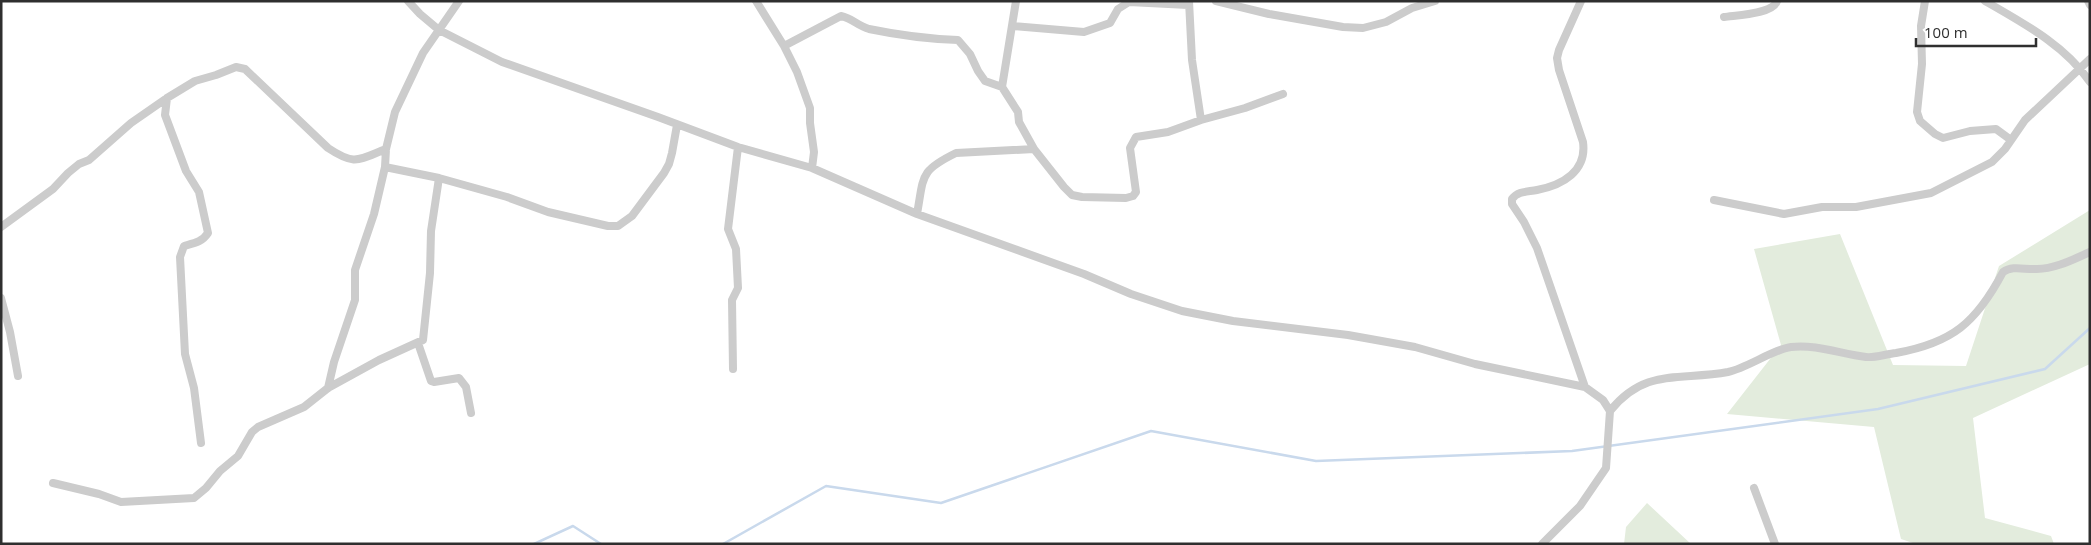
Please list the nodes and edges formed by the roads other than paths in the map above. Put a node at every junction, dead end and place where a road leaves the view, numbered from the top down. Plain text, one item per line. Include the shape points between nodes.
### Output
1 (408, 1) edge
2 (459, 1) edge
3 (756, 1) edge
4 (1016, 1) edge
5 (1216, 1) edge
6 (1435, 1) edge
7 (1581, 1) edge
8 (1777, 1) edge
9 (1925, 1) edge
10 (1985, 1) edge
11 (2088, 1) edge
12 (1189, 3) edge
13 (2090, 5) edge
14 (1724, 17) dead end
15 (1013, 26) junction
16 (439, 30) junction
17 (784, 46) junction
18 (2090, 59) edge
19 (2081, 69) junction
20 (2090, 82) edge
21 (1002, 87) junction
22 (1283, 94) dead end
23 (166, 98) junction
24 (1201, 120) junction
25 (677, 125) junction
26 (2011, 140) junction
27 (738, 147) junction
28 (386, 149) junction
29 (1034, 149) junction
30 (385, 166) junction
31 (812, 168) junction
32 (439, 178) junction
33 (1714, 200) dead end
34 (917, 214) junction
35 (1, 227) edge
36 (2090, 252) edge
37 (1, 298) edge
38 (418, 343) junction
39 (733, 369) dead end
40 (18, 376) dead end
41 (1585, 387) junction
42 (328, 388) junction
43 (1610, 411) junction
44 (471, 413) dead end
45 (201, 443) dead end
46 (53, 483) dead end
47 (1754, 488) dead end
48 (1542, 544) edge
49 (1774, 544) edge

1 - 16 street
2 - 16 street
3 - 17 street
4 - 15 street
5 - 6 street via 1269,14 1363,28
7 - 41 street via 1557,58 1583,142 1580,166 1555,184 1519,192 1512,199 1512,204 1537,248
8 - 14 street via 1769,10
9 - 26 street via 1921,26 1918,119 1944,138 1993,128
10 - 19 street via 2022,22 2065,53
11 - 13 street
12 - 15 street via 1129,2 1118,9 1110,23 1084,32
12 - 24 street via 1192,60
15 - 21 street
16 - 25 street via 502,62
16 - 28 street via 422,53 395,112
17 - 21 street via 841,16 848,17 870,29 958,40 985,81
17 - 31 street via 810,108 814,152
18 - 19 street
19 - 20 street
19 - 26 street via 2025,120
21 - 29 street via 1018,112 1019,122
22 - 24 street
23 - 28 street via 195,81 242,67 328,148 343,158 352,161
23 - 35 street
23 - 45 street via 165,116 186,171 199,192 208,233 199,242 184,246 180,257 186,354
24 - 29 street via 1168,132 1136,137 1130,148 1136,192 1126,198 1072,195
25 - 27 street
25 - 32 street via 669,164 632,216 618,226 548,212
26 - 33 street via 1992,162 1939,190 1898,200 1856,207 1822,207 1789,214
27 - 31 street
27 - 39 street via 728,229 736,249 738,288 732,300
28 - 30 street
29 - 34 street via 956,153 940,161 924,176
30 - 32 street
30 - 42 street via 374,214 355,270 355,300
31 - 34 street
32 - 38 street via 431,231 425,334
34 - 41 street via 1182,311 1415,347 1475,364
36 - 43 street via 2038,269 2007,269 1967,324 1945,338 1913,350 1869,357 1812,346 1789,347 1728,372 1659,378 1621,397
37 - 40 street
38 - 42 street
38 - 44 street via 431,381 459,378 466,387
41 - 43 street via 1603,400
42 - 46 street via 304,407 258,427 238,456 194,498 121,502
43 - 48 street via 1606,468 1580,506
47 - 49 street

